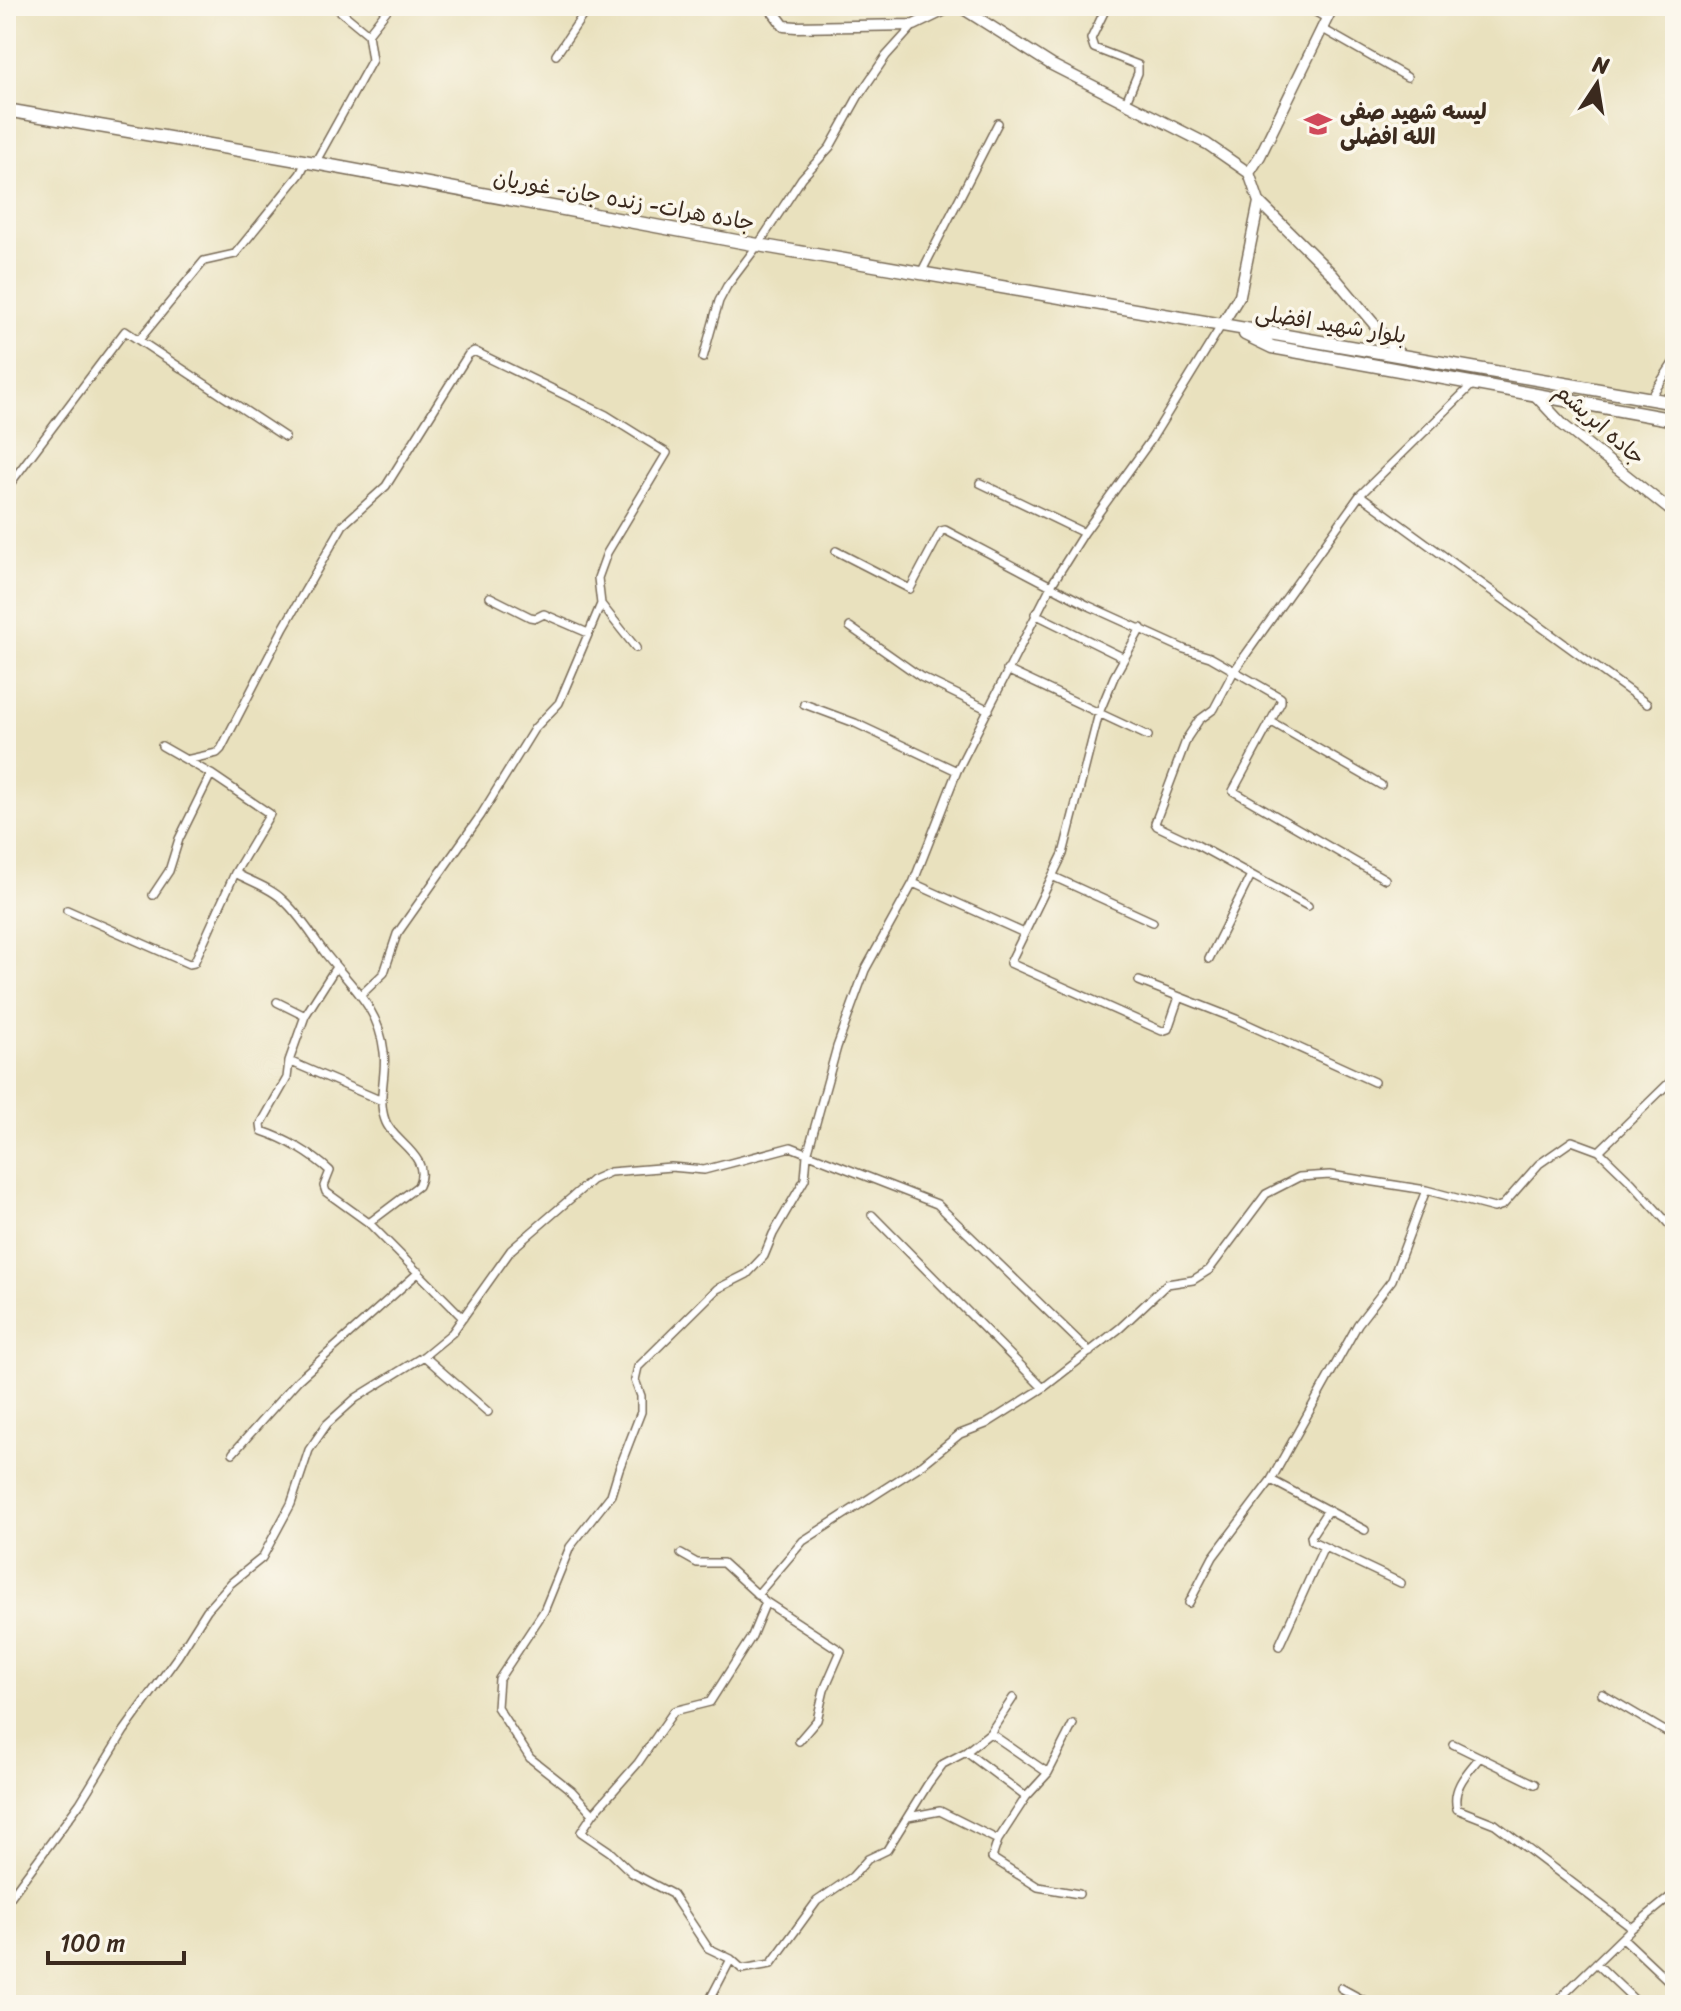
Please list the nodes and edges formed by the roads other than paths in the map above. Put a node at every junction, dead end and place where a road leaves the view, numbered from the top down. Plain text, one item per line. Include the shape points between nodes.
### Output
1 (334, 6) edge
2 (390, 6) edge
3 (589, 6) edge
4 (769, 6) edge
5 (1107, 6) edge
6 (1305, 6) edge
7 (1333, 6) edge
8 (950, 7) edge
9 (1324, 23) junction
10 (914, 25) junction
11 (368, 34) junction
12 (556, 55) dead end
13 (1407, 77) dead end
14 (1125, 104) junction
15 (6, 110) edge
16 (998, 123) dead end
17 (310, 162) junction
18 (1249, 173) junction
19 (1259, 202) junction
20 (758, 245) junction
21 (921, 273) junction
22 (1221, 326) junction
23 (1235, 328) junction
24 (139, 340) junction
25 (1400, 355) junction
26 (703, 358) dead end
27 (1675, 360) edge
28 (1474, 383) junction
29 (1535, 395) junction
30 (1650, 398) junction
31 (1675, 403) edge
32 (1675, 420) edge
33 (285, 437) dead end
34 (980, 483) dead end
35 (6, 489) edge
36 (1360, 495) junction
37 (1675, 514) edge
38 (1084, 533) junction
39 (836, 551) dead end
40 (1052, 584) junction
41 (490, 597) dead end
42 (601, 604) junction
43 (1035, 614) junction
44 (850, 627) dead end
45 (1141, 628) junction
46 (588, 633) junction
47 (636, 648) dead end
48 (1124, 658) junction
49 (1007, 670) junction
50 (1234, 671) junction
51 (804, 704) dead end
52 (1647, 704) dead end
53 (989, 710) junction
54 (1099, 713) junction
55 (1270, 721) junction
56 (1148, 736) dead end
57 (162, 746) dead end
58 (186, 760) junction
59 (957, 771) junction
60 (211, 774) junction
61 (1381, 785) dead end
62 (235, 873) junction
63 (1251, 875) junction
64 (1052, 876) junction
65 (1385, 879) dead end
66 (913, 883) junction
67 (153, 895) dead end
68 (1308, 906) dead end
69 (67, 910) dead end
70 (1153, 922) dead end
71 (1024, 933) junction
72 (1209, 959) dead end
73 (336, 967) junction
74 (1139, 981) dead end
75 (362, 994) junction
76 (1179, 997) junction
77 (277, 1002) dead end
78 (305, 1016) junction
79 (289, 1061) junction
80 (1675, 1077) edge
81 (1374, 1082) dead end
82 (382, 1101) junction
83 (1599, 1151) junction
84 (807, 1155) junction
85 (1426, 1190) junction
86 (872, 1215) dead end
87 (369, 1223) junction
88 (1675, 1231) edge
89 (419, 1272) junction
90 (463, 1318) junction
91 (1090, 1352) junction
92 (424, 1356) junction
93 (1043, 1388) junction
94 (488, 1412) dead end
95 (233, 1453) dead end
96 (1271, 1480) junction
97 (1328, 1510) junction
98 (1365, 1530) dead end
99 (1324, 1547) junction
100 (681, 1554) dead end
101 (1401, 1583) dead end
102 (757, 1595) junction
103 (766, 1602) junction
104 (1189, 1603) dead end
105 (1279, 1646) dead end
106 (1602, 1694) dead end
107 (1013, 1698) dead end
108 (1073, 1724) dead end
109 (990, 1733) junction
110 (1675, 1737) edge
111 (799, 1741) dead end
112 (1453, 1744) dead end
113 (966, 1752) junction
114 (1480, 1757) junction
115 (1048, 1773) junction
116 (1535, 1784) dead end
117 (1026, 1797) junction
118 (593, 1814) junction
119 (908, 1817) junction
120 (998, 1840) junction
121 (1675, 1893) edge
122 (1079, 1894) dead end
123 (6, 1903) edge
124 (1632, 1928) junction
125 (1623, 1938) junction
126 (731, 1959) junction
127 (1596, 1963) junction
128 (1675, 1987) edge
129 (1341, 1988) dead end
130 (707, 2005) edge
131 (1372, 2005) edge
132 (1553, 2005) edge
133 (1640, 2005) edge

1 - 11 street
2 - 11 street
3 - 12 street
4 - 10 street via 784,26
5 - 14 street via 1091,44 1138,65
6 - 9 street
7 - 9 street
8 - 10 street
8 - 14 street via 962,8
9 - 13 street
9 - 18 street
10 - 20 street via 886,56 830,147 802,178
11 - 17 street via 372,60
14 - 18 street via 1207,144
15 - 17 main road, جاده هرات- زنده جان- غوریان
16 - 21 street
17 - 20 main road, جاده هرات- زنده جان- غوریان
17 - 24 street via 235,254 204,261
18 - 19 street
19 - 22 street via 1240,295
19 - 25 street via 1332,274
20 - 21 main road, جاده هرات- زنده جان- غوریان
20 - 26 street via 719,301
21 - 22 main road, جاده هرات- زنده جان- غوریان
22 - 23 main road, جاده هرات- زنده جان- غوریان
22 - 38 street via 1151,440
23 - 25 main road, بلوار شهید افضلی
23 - 28 main road, بلوار شهید افضلی via 1272,347
24 - 33 street
24 - 35 street via 125,331
25 - 30 main road, بلوار شهید افضلی
27 - 30 street
28 - 29 main road, بلوار شهید افضلی
28 - 36 street
29 - 32 main road, بلوار شهید افضلی
29 - 37 street, جاده ابریشم via 1563,425
30 - 31 main road, بلوار شهید افضلی
34 - 38 street
36 - 50 street
36 - 52 street
38 - 40 street
39 - 40 street via 910,589 945,530
40 - 43 street
40 - 45 street
41 - 46 street via 530,617 544,614
42 - 46 street
42 - 47 street
42 - 58 street via 598,578 607,553 667,453 606,415 474,351 386,486 343,525 221,749
43 - 48 street
43 - 49 street
44 - 53 street via 921,677
45 - 48 street
45 - 50 street
46 - 75 street via 559,703 534,729 481,815 421,896 397,934 384,973
48 - 54 street
49 - 53 street
49 - 54 street
50 - 55 street via 1281,698
50 - 63 street via 1214,709 1199,720 1180,752 1155,825
51 - 59 street
53 - 59 street
54 - 56 street
54 - 64 street via 1063,854
55 - 61 street
55 - 65 street via 1235,794
57 - 58 street
58 - 60 street
59 - 66 street
60 - 62 street via 270,814
60 - 67 street via 169,871
62 - 69 street via 192,965
62 - 73 street via 281,898
63 - 68 street
63 - 72 street
64 - 70 street
64 - 71 street
66 - 71 street
66 - 84 street via 865,970
71 - 76 street via 1012,965 1162,1031 1168,1029
73 - 75 street
73 - 78 street
74 - 76 street
75 - 82 street via 384,1052
76 - 81 street
77 - 78 street
78 - 79 street
79 - 82 street
79 - 87 street via 287,1078 262,1131 320,1161 330,1171 326,1192
80 - 83 street
82 - 87 street via 385,1122 407,1145 422,1177 418,1186
83 - 85 street via 1572,1141 1539,1164 1503,1205 1494,1208
83 - 88 street
84 - 90 street via 791,1147 704,1170 610,1172 592,1180 522,1239
84 - 91 street via 937,1204
84 - 118 street via 805,1179 764,1256 747,1274 717,1289 638,1367 641,1412 611,1495 570,1547 544,1611 499,1679 497,1707 530,1758
85 - 91 street via 1330,1175 1299,1177 1266,1194 1209,1270 1193,1280 1167,1284
85 - 96 street via 1392,1280 1358,1324
86 - 93 street
87 - 89 street
89 - 90 street
89 - 95 street via 298,1380
90 - 92 street
91 - 93 street
92 - 94 street
92 - 123 street via 356,1398 327,1424 309,1450 291,1504 262,1558 207,1610 80,1803
93 - 102 street via 960,1434 803,1541
96 - 97 street
96 - 104 street via 1213,1557
97 - 98 street
97 - 99 street via 1310,1538
99 - 101 street
99 - 105 street
100 - 102 street via 697,1563 723,1563
102 - 103 street
103 - 111 street via 841,1651 817,1720
103 - 118 street via 752,1636 710,1702 674,1711
106 - 110 street
107 - 109 street
108 - 115 street
109 - 113 street
109 - 115 street
112 - 114 street
113 - 117 street
113 - 119 street via 943,1764
114 - 116 street
114 - 124 street via 1458,1786 1457,1809 1495,1824
115 - 117 street
117 - 120 street
118 - 126 street via 581,1832 632,1873 672,1894 708,1948
119 - 120 street via 940,1811
119 - 126 street via 887,1850 817,1901 771,1964 742,1969
120 - 122 street via 992,1858 1038,1887
121 - 124 street
124 - 125 street
125 - 127 street
125 - 128 street
126 - 130 street
127 - 132 street
127 - 133 street
129 - 131 street

